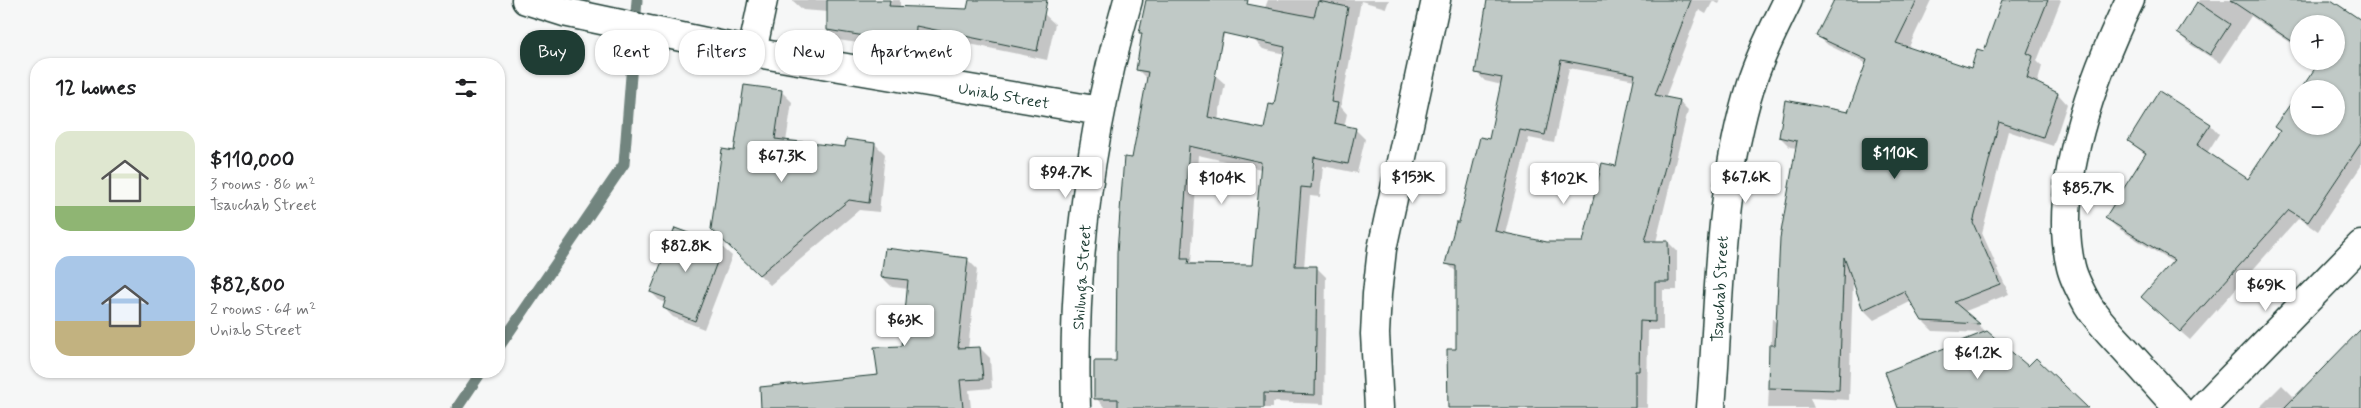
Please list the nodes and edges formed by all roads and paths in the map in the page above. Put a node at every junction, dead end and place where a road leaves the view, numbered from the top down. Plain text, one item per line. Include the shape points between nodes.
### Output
1 (526, 0) edge
2 (763, 0) edge
3 (1128, 0) edge
4 (1436, 0) edge
5 (1788, 0) edge
6 (2130, 0) edge
7 (757, 30) edge
8 (679, 36) edge
9 (765, 54) edge
10 (1100, 111) junction
11 (2361, 245) edge
12 (1076, 408) edge
13 (1378, 408) edge
14 (1711, 408) edge
15 (2178, 408) edge
16 (2202, 408) edge

1 - 8 street, Uniab Street via 564,12
2 - 7 street
3 - 10 street, Shilunga Street
4 - 13 street via 1382,249 1375,334
5 - 14 street, Tsauchab Street via 1752,82 1728,183 1722,224
6 - 15 street via 2097,72 2082,122 2069,186 2068,245 2071,268 2097,319
9 - 10 street, Uniab Street
10 - 12 street, Shilunga Street via 1080,257
11 - 16 street

